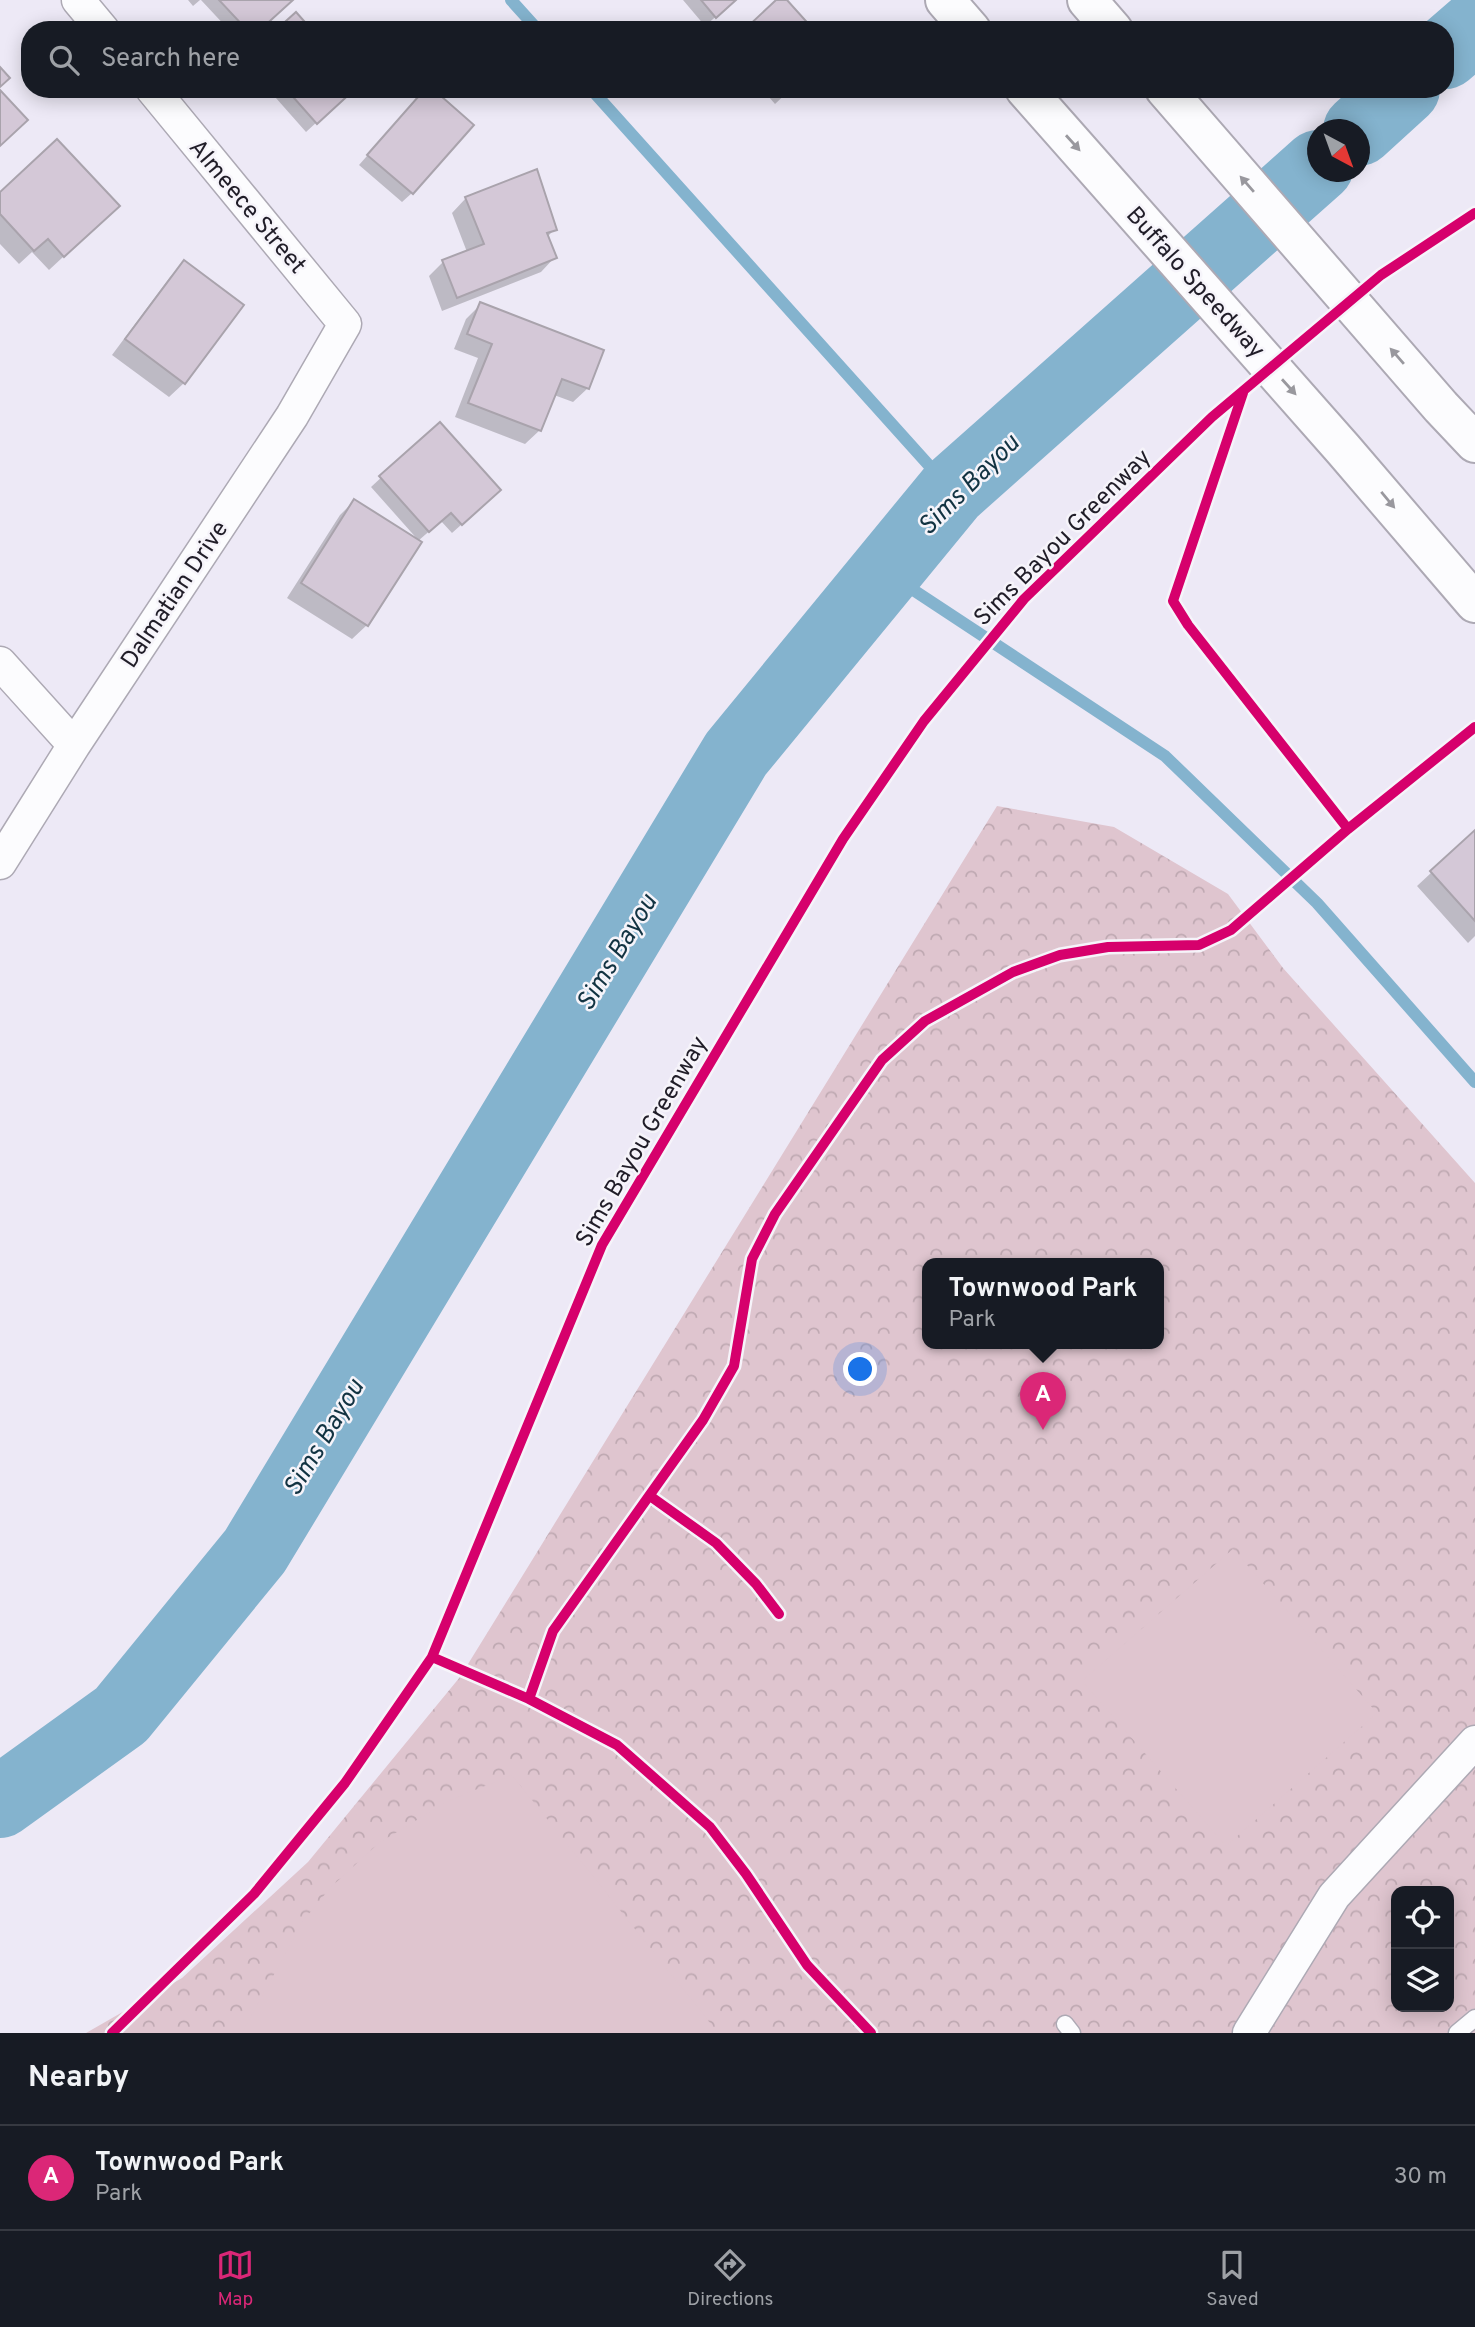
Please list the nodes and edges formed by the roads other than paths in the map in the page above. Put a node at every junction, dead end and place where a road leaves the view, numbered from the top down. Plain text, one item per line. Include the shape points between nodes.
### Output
1 (78, 0) edge
2 (945, 0) edge
3 (96, 21) edge
4 (963, 21) edge
5 (159, 98) edge
6 (1032, 98) edge
7 (1173, 98) edge
8 (345, 324) joint
9 (1475, 443) edge
10 (1475, 603) edge
11 (0, 663) edge
12 (74, 745) junction
13 (0, 863) edge
14 (1475, 1742) edge
15 (1475, 2018) edge
16 (1249, 2033) edge
17 (1457, 2033) edge

1 - 3 street
2 - 4 main road
5 - 8 street, Almeece Street
6 -> 10 main road, Buffalo Speedway
9 -> 7 main road
8 - 12 street, Dalmatian Drive via 292,416
11 - 12 street
12 - 13 street, Dalmatian Drive
14 - 16 street via 1334,1896
15 - 17 lane

